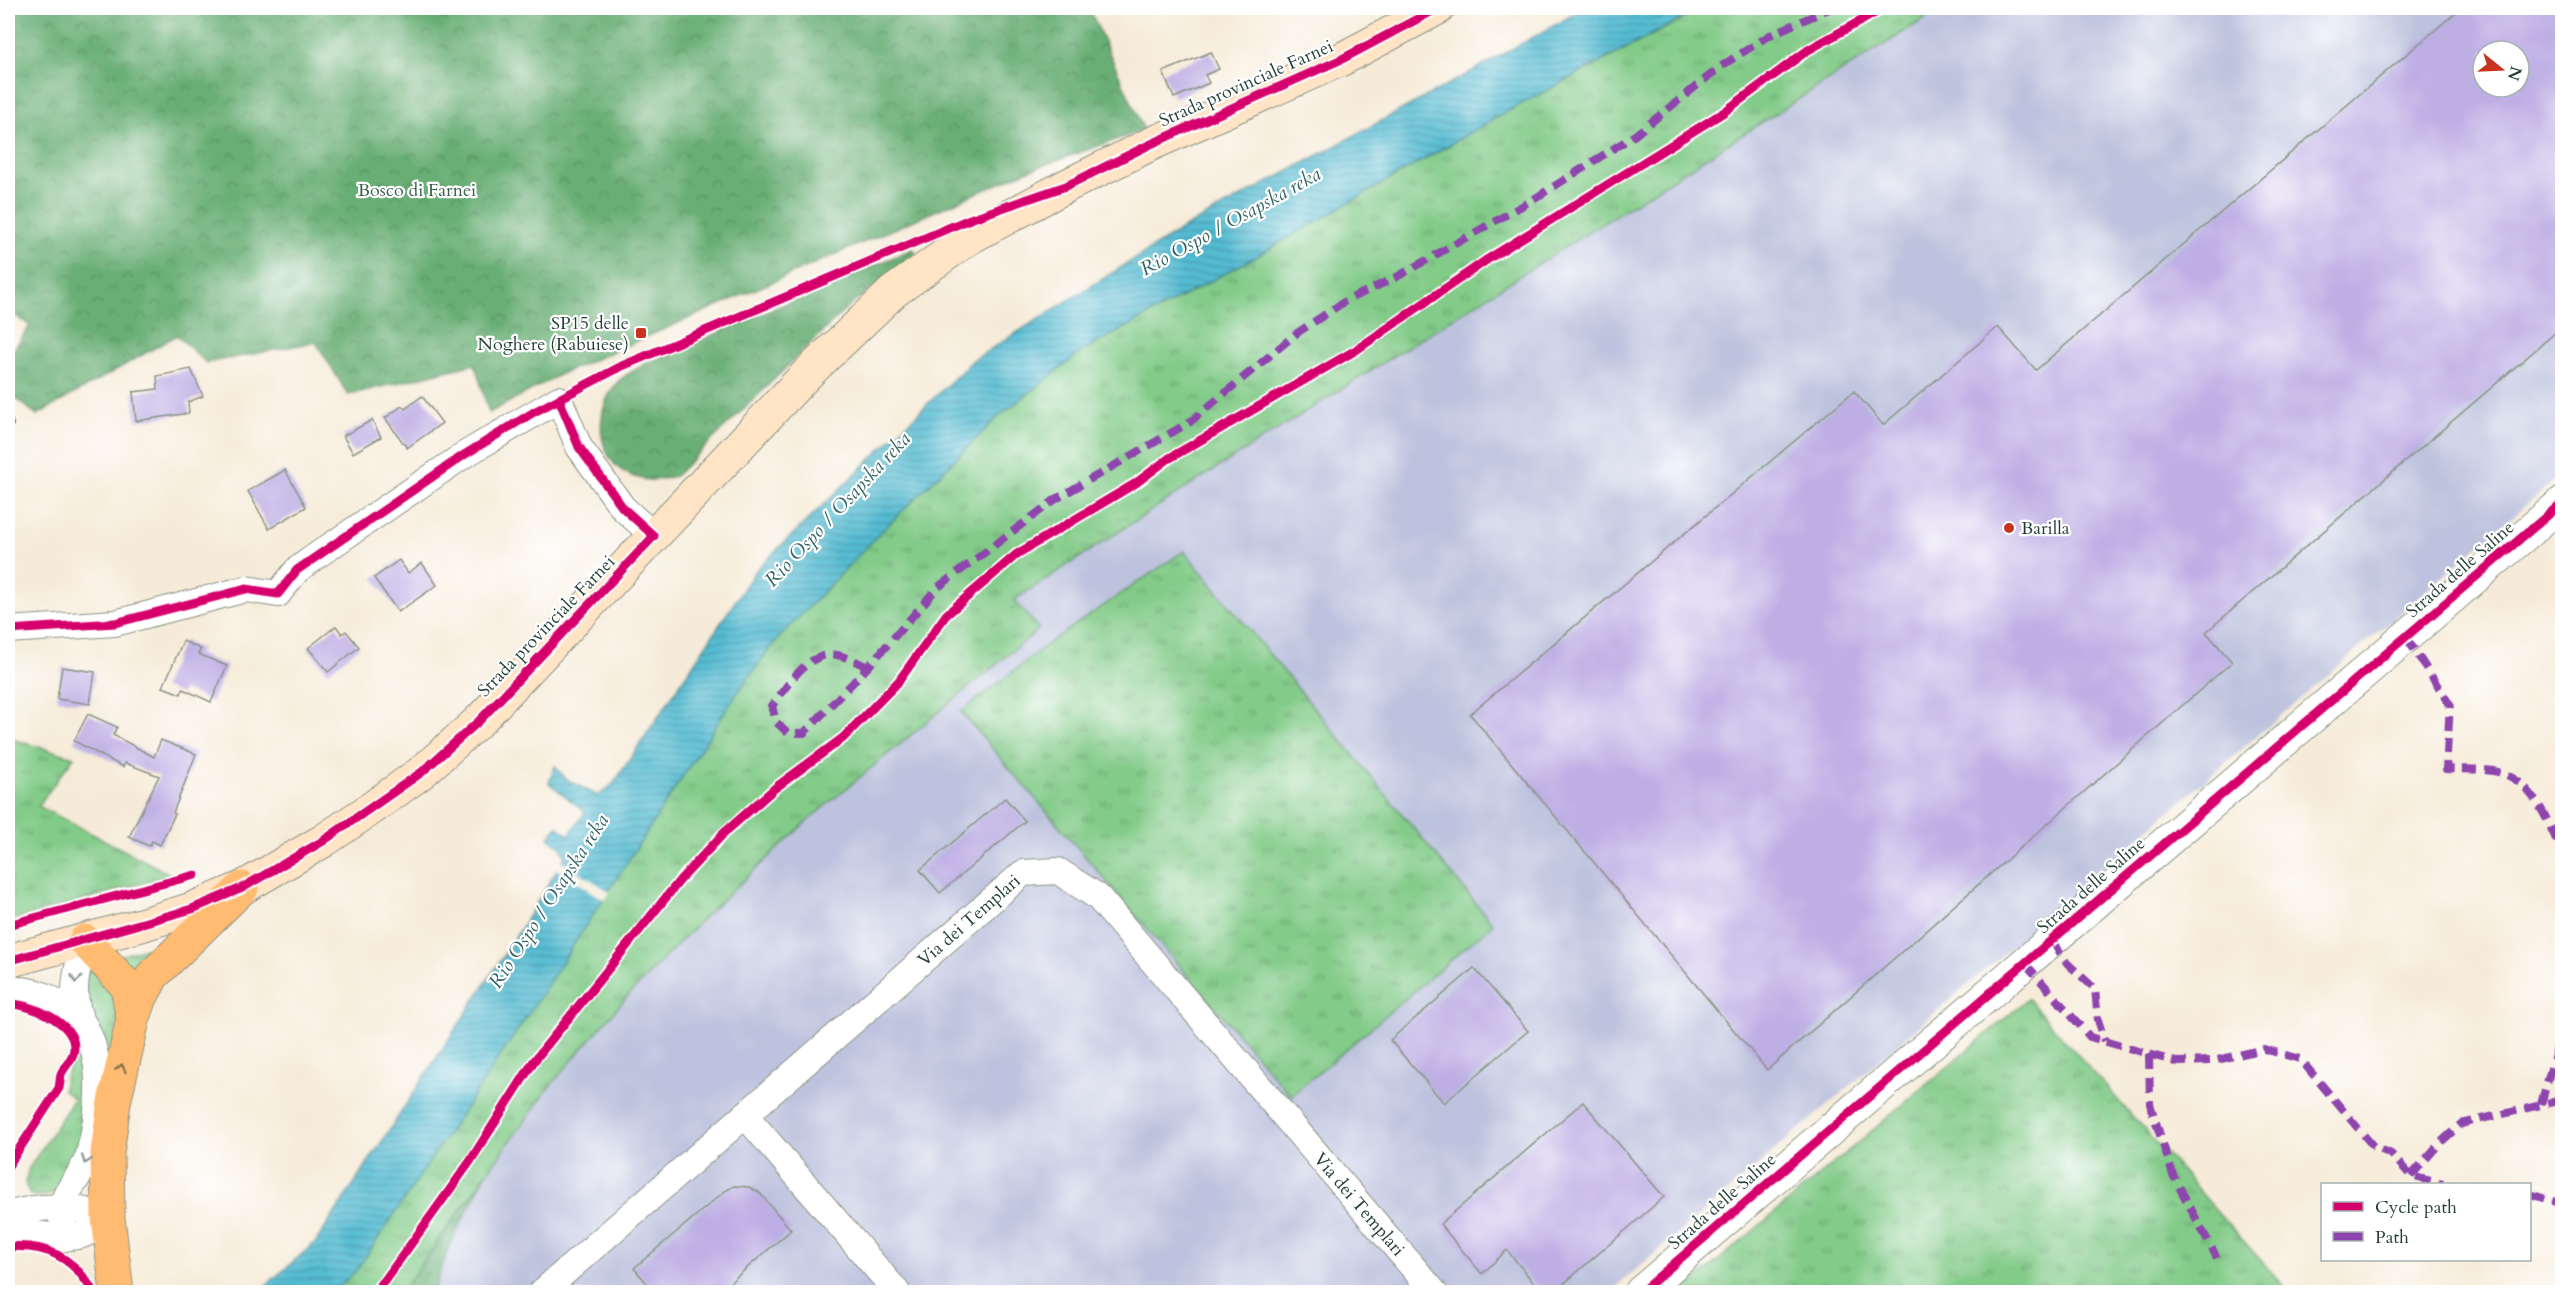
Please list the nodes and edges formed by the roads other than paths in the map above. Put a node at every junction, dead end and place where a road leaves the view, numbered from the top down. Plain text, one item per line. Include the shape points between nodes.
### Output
1 (1438, 8) edge
2 (2562, 503) edge
3 (654, 536) junction
4 (8, 630) edge
5 (242, 888) junction
6 (85, 941) junction
7 (8, 962) edge
8 (8, 990) edge
9 (80, 1018) junction
10 (133, 1020) junction
11 (746, 1115) junction
12 (62, 1208) junction
13 (8, 1215) edge
14 (108, 1218) junction
15 (8, 1232) edge
16 (65, 1238) junction
17 (117, 1293) edge
18 (542, 1293) edge
19 (897, 1293) edge
20 (1434, 1293) edge
21 (1641, 1293) edge

1 - 3 main road, Strada provinciale Farnei via 1342,59 1151,144 969,238 893,292 805,376
2 - 21 street, Strada delle Saline
3 - 4 street via 623,508 579,447 559,399 464,454 316,556 297,570 278,594 246,589 115,623
3 - 5 main road, Strada provinciale Farnei via 479,721 422,772 323,841
5 - 6 main road, Strada provinciale Farnei via 192,909
5 - 10 main road via 153,975
6 - 7 main road, Strada provinciale Farnei
6 -> 9 street via 75,981 74,1000
6 - 10 main road via 127,986
8 - 9 street via 41,993
9 -> 12 street via 96,1061 98,1089 89,1155
14 -> 10 main road via 114,1101
11 - 18 street, Via dei Templari
11 - 19 street
11 - 20 street, Via dei Templari via 1023,873 1058,871 1098,897
12 - 13 street via 36,1207
12 - 14 street via 90,1211
12 - 16 street
14 - 16 street via 98,1229
14 - 17 main road
15 - 16 street

